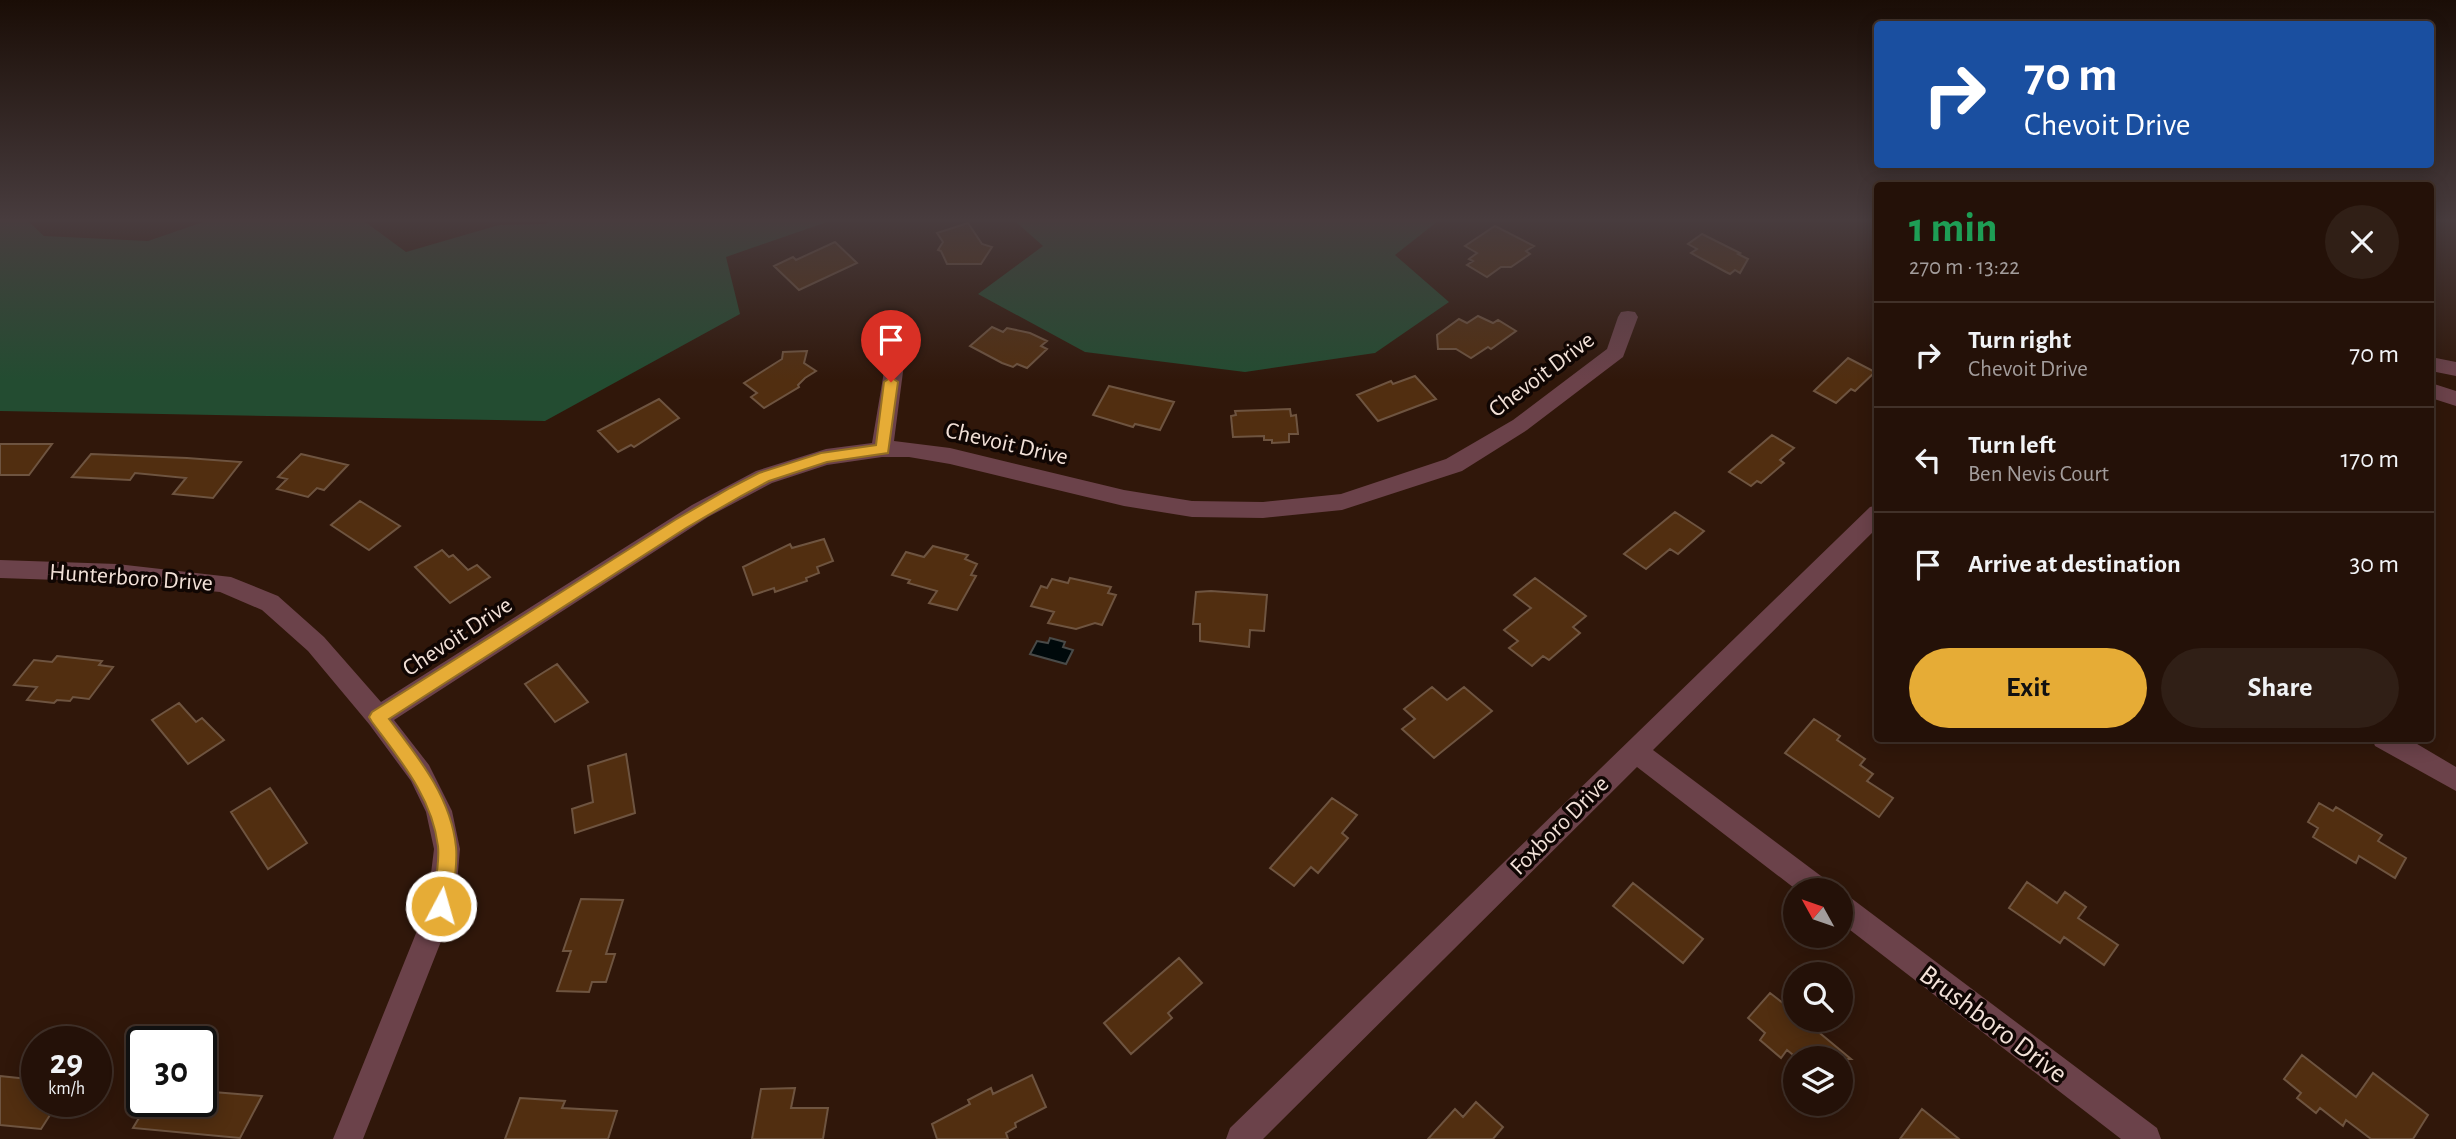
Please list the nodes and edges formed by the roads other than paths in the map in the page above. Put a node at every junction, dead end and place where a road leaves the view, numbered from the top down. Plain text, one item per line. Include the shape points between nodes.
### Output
1 (1629, 317) dead end
2 (897, 341) dead end
3 (2434, 365) edge
4 (2456, 369) edge
5 (2434, 391) edge
6 (2456, 399) edge
7 (882, 449) junction
8 (1874, 517) edge
9 (0, 569) edge
10 (378, 717) junction
11 (2391, 742) edge
12 (1634, 750) junction
13 (2456, 780) edge
14 (1802, 878) edge
15 (1853, 916) edge
16 (348, 1139) edge
17 (1241, 1139) edge
18 (2146, 1139) edge

1 - 7 street, Chevoit Drive via 1616,352 1520,425 1454,465 1342,502 1263,510 1192,509 1124,498 943,454
2 - 7 street
3 - 4 street
5 - 6 street
7 - 10 street, Chevoit Drive via 827,457 745,487 700,511
8 - 12 street, Foxboro Drive
9 - 10 street, Hunterboro Drive via 223,583 275,607 316,644
10 - 16 street, Hunterboro Drive via 419,773 439,811 447,849 441,906
11 - 13 street
12 - 14 street
12 - 17 street, Foxboro Drive
15 - 18 street, Brushboro Drive

